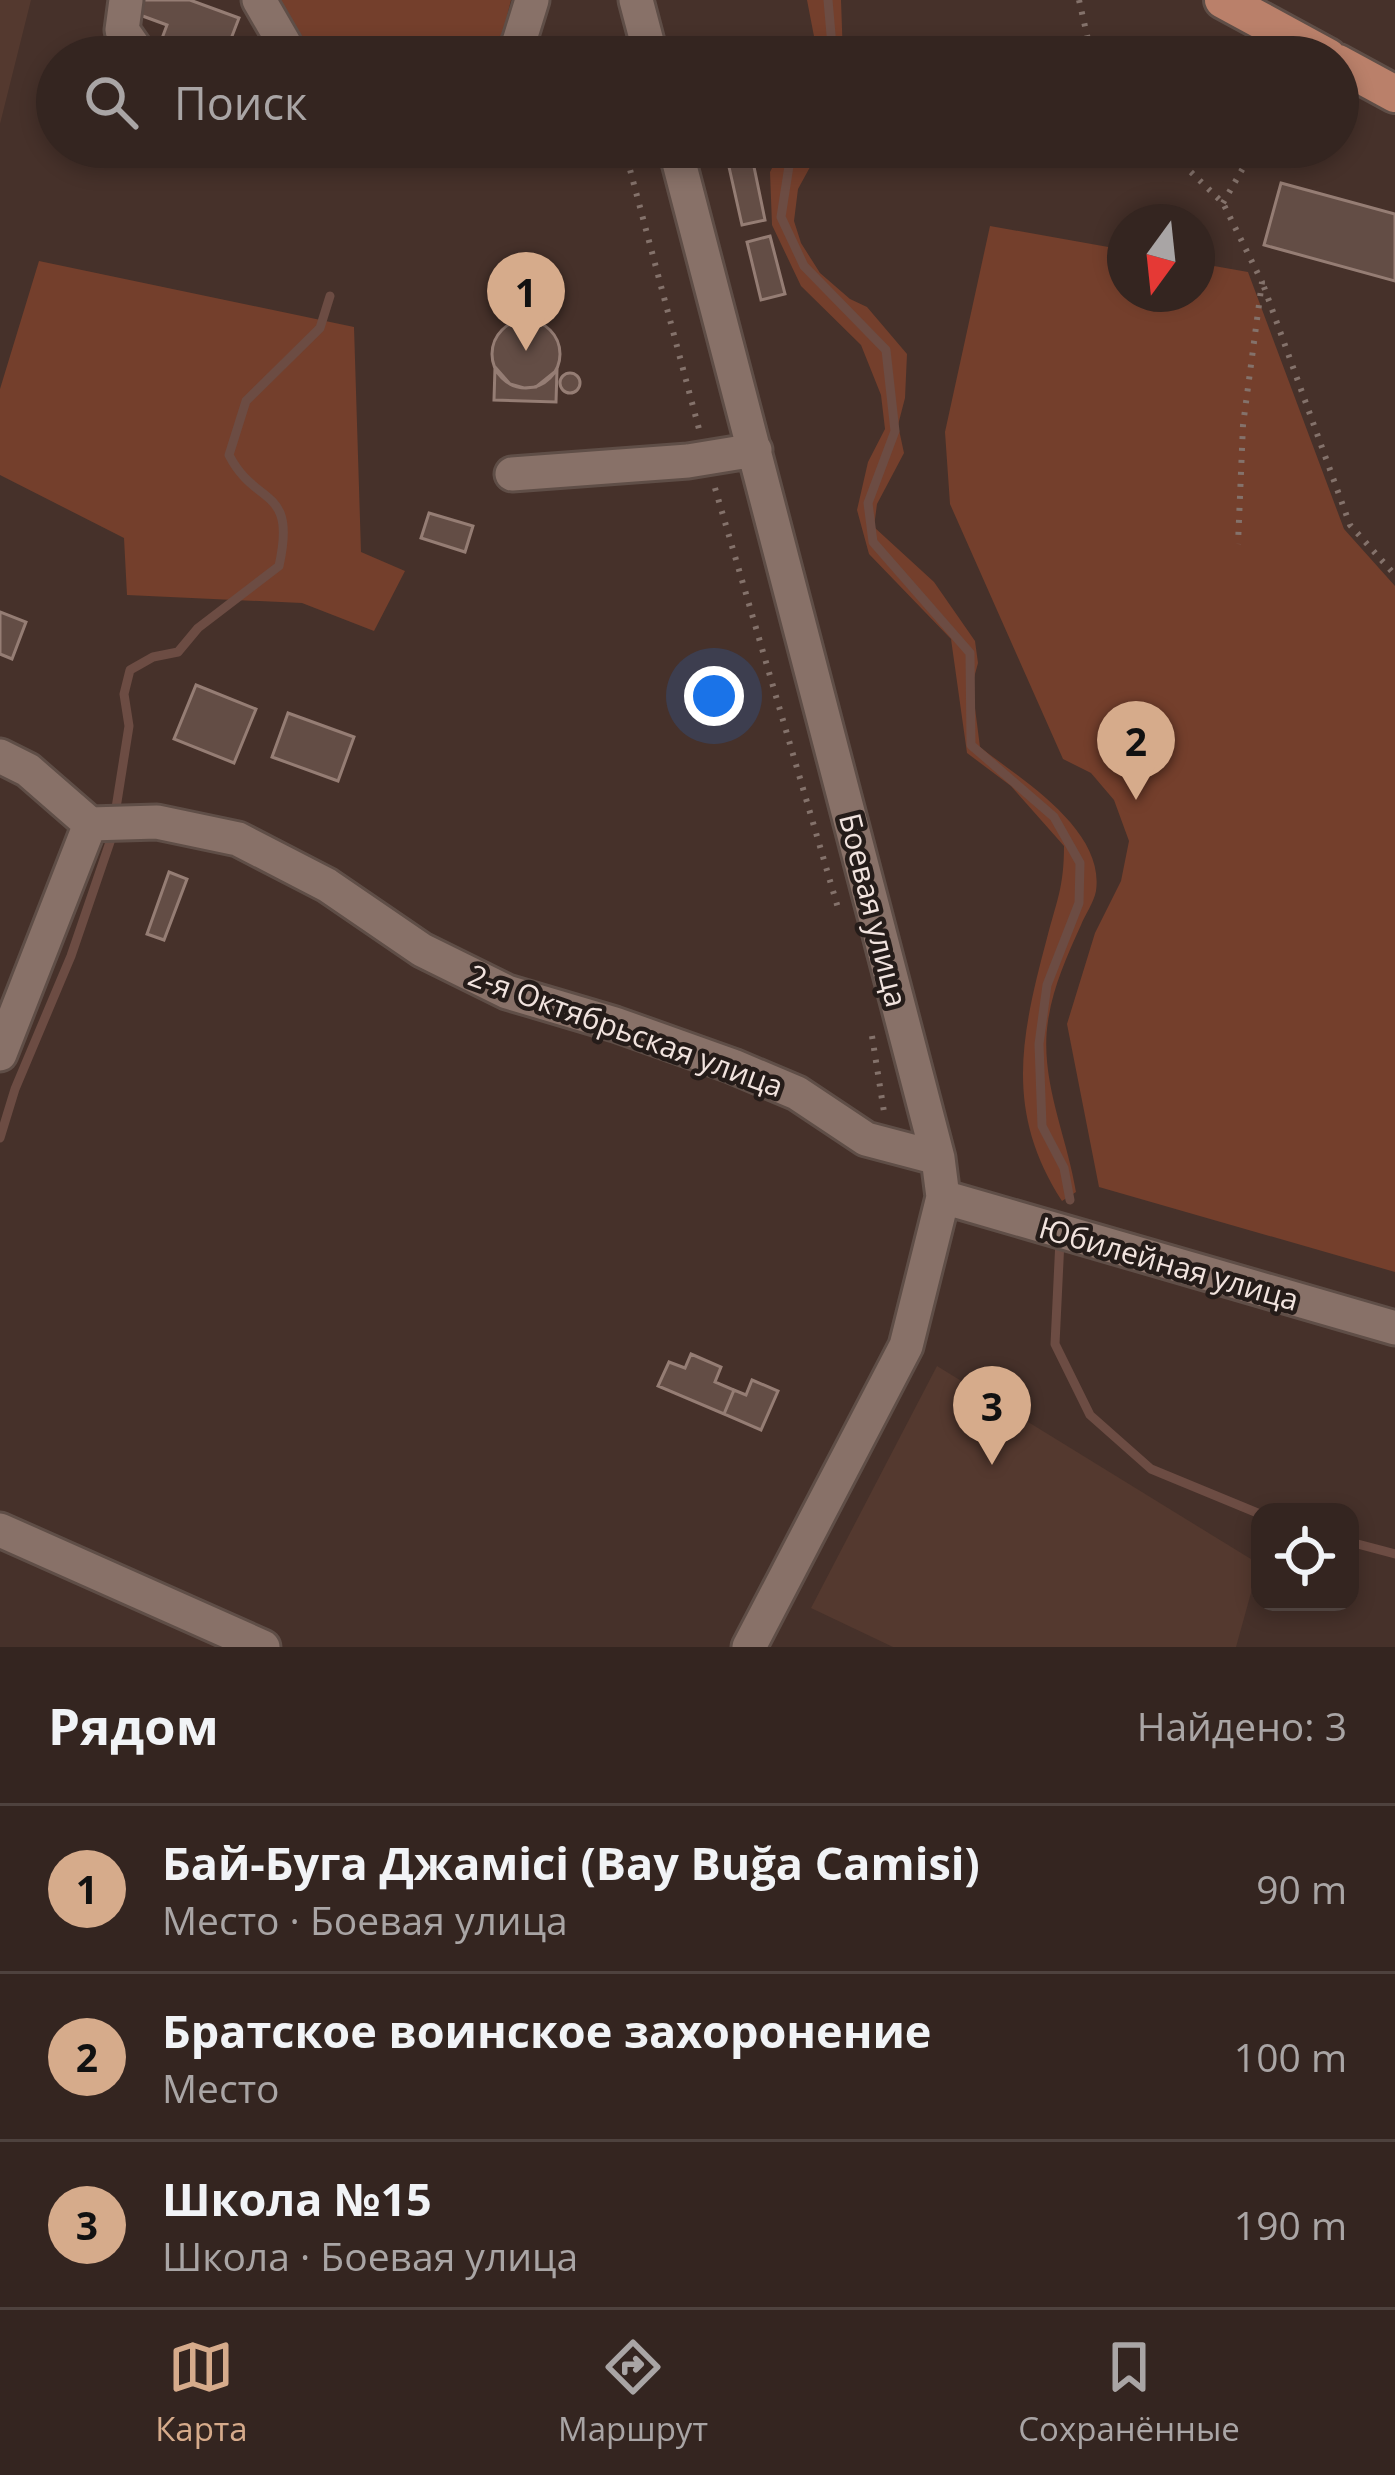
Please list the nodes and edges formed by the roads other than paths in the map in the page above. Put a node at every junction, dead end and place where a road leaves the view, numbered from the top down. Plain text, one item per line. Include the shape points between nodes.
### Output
1 (126, 0) edge
2 (259, 0) edge
3 (532, 0) edge
4 (636, 0) edge
5 (1223, 0) edge
6 (126, 36) edge
7 (280, 36) edge
8 (521, 36) edge
9 (645, 36) edge
10 (1289, 36) edge
11 (1359, 74) edge
12 (1395, 94) edge
13 (681, 168) edge
14 (755, 450) junction
15 (512, 474) dead end
16 (0, 756) edge
17 (90, 824) junction
18 (0, 1054) edge
19 (938, 1158) junction
20 (943, 1197) junction
21 (1380, 1325) edge
22 (1395, 1348) edge
23 (0, 1530) edge
24 (263, 1647) edge
25 (748, 1647) edge

1 - 6 street
2 - 7 street
3 - 8 street
4 - 9 street
5 - 10 main road
11 - 12 main road
13 - 14 street, Боевая улица
14 - 15 street
14 - 19 street, Боевая улица
16 - 17 street
17 - 18 street
17 - 19 street, 2-я Октябрьская улица via 157,822 238,838 507,992 733,1066 797,1093 866,1139
19 - 20 street, Боевая улица
20 - 21 street, Юбилейная улица
20 - 25 street, Боевая улица via 906,1346
21 - 22 street
23 - 24 street

